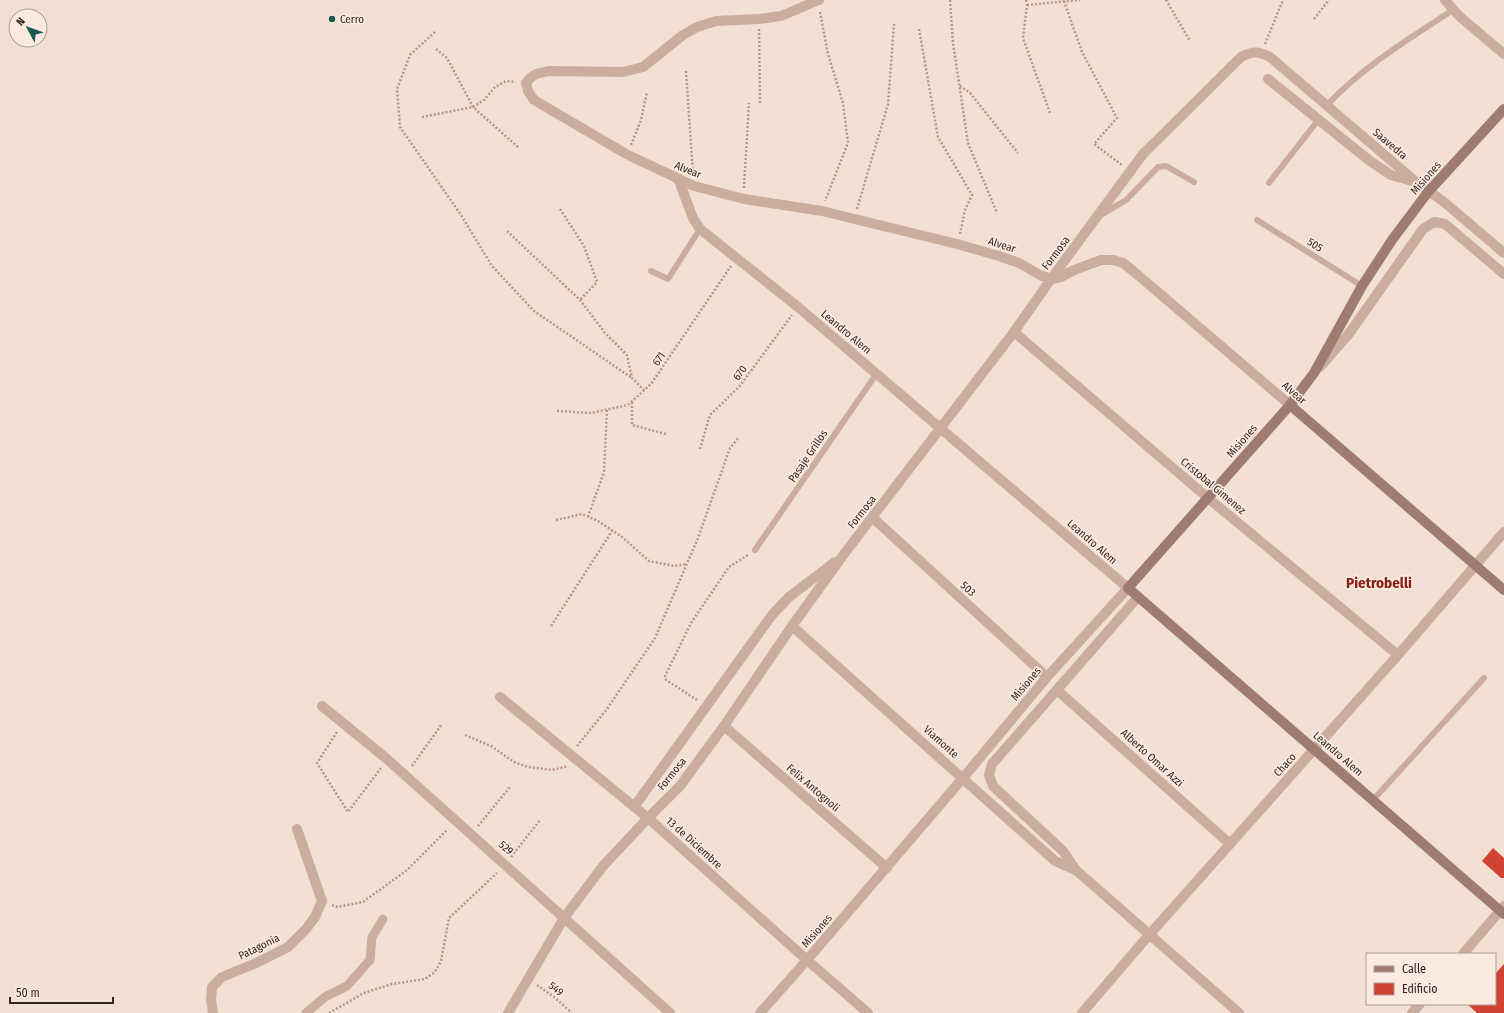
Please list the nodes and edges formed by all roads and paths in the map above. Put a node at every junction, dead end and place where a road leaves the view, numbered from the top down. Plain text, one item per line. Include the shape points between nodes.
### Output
1 (818, 0) edge
2 (950, 0) edge
3 (1026, 0) edge
4 (1080, 0) edge
5 (1166, 0) edge
6 (1283, 0) edge
7 (1329, 0) edge
8 (1445, 0) edge
9 (1064, 1) junction
10 (1027, 6) junction
11 (1453, 10) junction
12 (759, 19) junction
13 (1314, 19) dead end
14 (894, 24) dead end
15 (919, 29) dead end
16 (435, 32) dead end
17 (1190, 41) dead end
18 (436, 49) dead end
19 (1261, 52) junction
20 (1504, 54) edge
21 (686, 71) dead end
22 (1268, 79) dead end
23 (526, 83) junction
24 (960, 86) junction
25 (647, 92) dead end
26 (760, 102) dead end
27 (749, 103) dead end
28 (1326, 106) junction
29 (473, 108) junction
30 (1504, 109) edge
31 (1050, 113) dead end
32 (422, 117) dead end
33 (1319, 120) junction
34 (519, 148) dead end
35 (1018, 153) dead end
36 (628, 156) junction
37 (1131, 171) junction
38 (679, 181) junction
39 (1414, 181) junction
40 (1194, 182) dead end
41 (1269, 183) dead end
42 (694, 186) junction
43 (1428, 192) junction
44 (744, 199) junction
45 (560, 209) dead end
46 (822, 211) junction
47 (997, 213) dead end
48 (1098, 216) junction
49 (854, 219) junction
50 (1257, 220) dead end
51 (700, 229) junction
52 (507, 231) dead end
53 (958, 244) junction
54 (1504, 253) edge
55 (737, 257) junction
56 (651, 271) dead end
57 (1504, 274) edge
58 (1051, 279) junction
59 (1362, 286) junction
60 (580, 300) junction
61 (798, 307) junction
62 (1014, 332) junction
63 (877, 373) junction
64 (1314, 373) junction
65 (632, 378) junction
66 (644, 390) junction
67 (632, 401) junction
68 (1290, 405) junction
69 (607, 409) junction
70 (557, 411) dead end
71 (942, 428) junction
72 (666, 434) dead end
73 (739, 437) dead end
74 (700, 449) dead end
75 (1208, 498) junction
76 (588, 517) junction
77 (873, 518) junction
78 (556, 520) dead end
79 (612, 531) junction
80 (1504, 532) edge
81 (755, 550) joint
82 (844, 554) junction
83 (687, 564) junction
84 (1475, 565) junction
85 (1128, 588) junction
86 (1504, 590) edge
87 (1138, 597) junction
88 (551, 626) dead end
89 (792, 626) junction
90 (1398, 656) junction
91 (1048, 677) junction
92 (1484, 678) dead end
93 (1057, 690) junction
94 (500, 697) dead end
95 (322, 706) dead end
96 (706, 707) junction
97 (343, 723) junction
98 (442, 724) dead end
99 (724, 726) junction
100 (465, 735) dead end
101 (1314, 750) junction
102 (570, 755) junction
103 (387, 759) junction
104 (581, 763) junction
105 (404, 775) junction
106 (964, 778) junction
107 (510, 788) dead end
108 (1373, 800) junction
109 (634, 807) junction
110 (648, 818) junction
111 (540, 820) dead end
112 (456, 821) junction
113 (297, 829) dead end
114 (471, 834) junction
115 (1230, 844) junction
116 (506, 864) junction
117 (887, 868) junction
118 (1077, 872) junction
119 (322, 901) junction
120 (1503, 910) edge
121 (564, 918) junction
122 (383, 919) dead end
123 (1149, 935) junction
124 (1464, 953) edge
125 (807, 960) junction
126 (529, 979) junction
127 (1419, 1005) edge
128 (213, 1013) edge
129 (306, 1013) edge
130 (329, 1013) edge
131 (508, 1013) edge
132 (572, 1013) edge
133 (670, 1013) edge
134 (760, 1013) edge
135 (868, 1013) edge
136 (1082, 1013) edge
137 (1239, 1013) edge
138 (1412, 1013) edge

1 - 12 street via 781,16
1 - 46 path via 828,54 843,103 848,143
2 - 24 path
3 - 10 path
4 - 9 path
5 - 17 path
6 - 19 path
7 - 13 path
8 - 11 street
9 - 10 path
9 - 37 path via 1082,52 1117,118 1094,144
10 - 31 path via 1023,38
11 - 20 street
11 - 28 lane via 1374,62 1339,91
12 - 23 street via 716,22 697,28 683,35 643,67 623,72 549,71 531,76
12 - 26 path
14 - 49 path via 888,104
15 - 53 path via 938,137 972,195 965,210
16 - 65 path via 410,55 397,89 400,127 462,215 492,266 534,311
18 - 29 path via 447,58
19 - 28 street, Saavedra
19 - 37 street, Formosa via 1250,52 1241,57 1143,154
21 - 42 path
22 - 33 street
23 - 29 path via 506,81 495,87
23 - 36 street, Alvear via 534,100
24 - 35 path via 970,93
24 - 47 path via 968,143
25 - 36 path via 641,120
27 - 44 path
28 - 39 street, Saavedra
29 - 32 path
29 - 34 path
30 - 43 main road, Misiones
33 - 39 street via 1391,175
33 - 41 lane
36 - 38 street, Alvear
37 - 48 street, Formosa
38 - 42 street, Alvear
38 - 51 street, Leandro Alem via 693,218
39 - 43 street, Saavedra
40 - 48 lane via 1166,166 1158,167 1126,200
42 - 44 street, Alvear
43 - 54 street, Saavedra via 1444,202
43 - 59 main road, Misiones
44 - 46 street, Alvear
45 - 60 path via 584,246 597,282
46 - 49 street, Alvear
48 - 58 street, Formosa
49 - 53 street, Alvear
50 - 59 lane, 505
51 - 55 street, Leandro Alem
51 - 56 lane via 668,279
52 - 60 path
53 - 58 street, Alvear via 1019,263
55 - 61 street, Leandro Alem
55 - 66 path, 671 via 651,384
57 - 64 street, Misiones via 1445,224 1434,222 1423,228 1348,335
58 - 62 street, Formosa
58 - 68 street, Alvear via 1101,260 1123,263
59 - 64 main road, Misiones
60 - 65 path via 605,333 627,355
61 - 63 street, Leandro Alem
61 - 74 path, 670 via 739,387 710,415
62 - 71 street, Formosa
62 - 75 street, Cristobal Gimenez
63 - 71 street, Leandro Alem
63 - 81 lane, Pasaje Grillos
64 - 68 main road, Misiones
65 - 66 path
66 - 67 path, 671
67 - 69 path, 671 via 628,405
67 - 72 path via 632,425
68 - 75 main road, Misiones
68 - 84 main road, Alvear
69 - 70 path, 671 via 591,413
69 - 76 path via 604,472
71 - 77 street, Formosa
71 - 85 street, Leandro Alem
73 - 83 path via 730,448
75 - 85 main road, Misiones
75 - 90 street, Cristobal Gimenez
76 - 78 path via 582,514
76 - 79 path
77 - 82 street, Formosa
77 - 91 street, 503
79 - 83 path via 649,561 674,566
79 - 88 path
80 - 84 street, Chaco
81 - 96 path via 728,567 691,623 665,676 666,680
82 - 89 street, Formosa
82 - 96 street via 789,597 772,616
83 - 102 path via 655,638 607,709
84 - 86 main road, Alvear
84 - 90 street, Chaco
85 - 87 main road, Leandro Alem
85 - 91 street, Misiones
87 - 93 street
87 - 101 main road, Leandro Alem
89 - 99 street, Formosa
89 - 106 street, Viamonte
90 - 101 street, Chaco
91 - 106 street, Misiones
92 - 108 lane
93 - 115 street, Alberto Omar Azzi
93 - 118 street, Viamonte via 992,764 989,775 993,786 1063,851
94 - 102 street, 13 de Diciembre
95 - 97 street, 529
96 - 109 street
97 - 103 street, 529
97 - 103 path via 317,763 348,812
98 - 105 path
99 - 110 street, Formosa via 680,786
99 - 117 street, Felix Antognoli
100 - 104 path via 528,767 552,770
101 - 108 main road, Leandro Alem
101 - 115 street, Chaco
102 - 104 street, 13 de Diciembre
103 - 105 street, 529
104 - 109 street, 13 de Diciembre
105 - 112 street, 529
106 - 117 street, Misiones
106 - 118 street, Viamonte via 1055,861
107 - 114 path
108 - 120 main road, Leandro Alem
109 - 110 street, 13 de Diciembre
110 - 121 street, Formosa via 604,866
110 - 125 street, 13 de Diciembre
111 - 116 path
112 - 114 street, 529
112 - 119 path via 407,870 363,902 337,907
113 - 119 street
114 - 116 street, 529
115 - 123 street, Chaco
116 - 121 street, 529
116 - 130 path via 449,918 441,961 435,972 425,979 392,984 364,994
117 - 125 street, Misiones
118 - 123 street, Viamonte
119 - 128 street, Patagonia via 315,918 288,947 222,977 212,987 210,1000
120 - 124 street
121 - 126 street, Formosa
121 - 133 street, 529
122 - 129 street via 372,938 370,960 347,986 325,997
123 - 136 street, Chaco
123 - 137 street, Viamonte
125 - 134 street, Misiones
125 - 135 street, 13 de Diciembre
126 - 131 street, Formosa
126 - 132 path, 549
127 - 138 street

